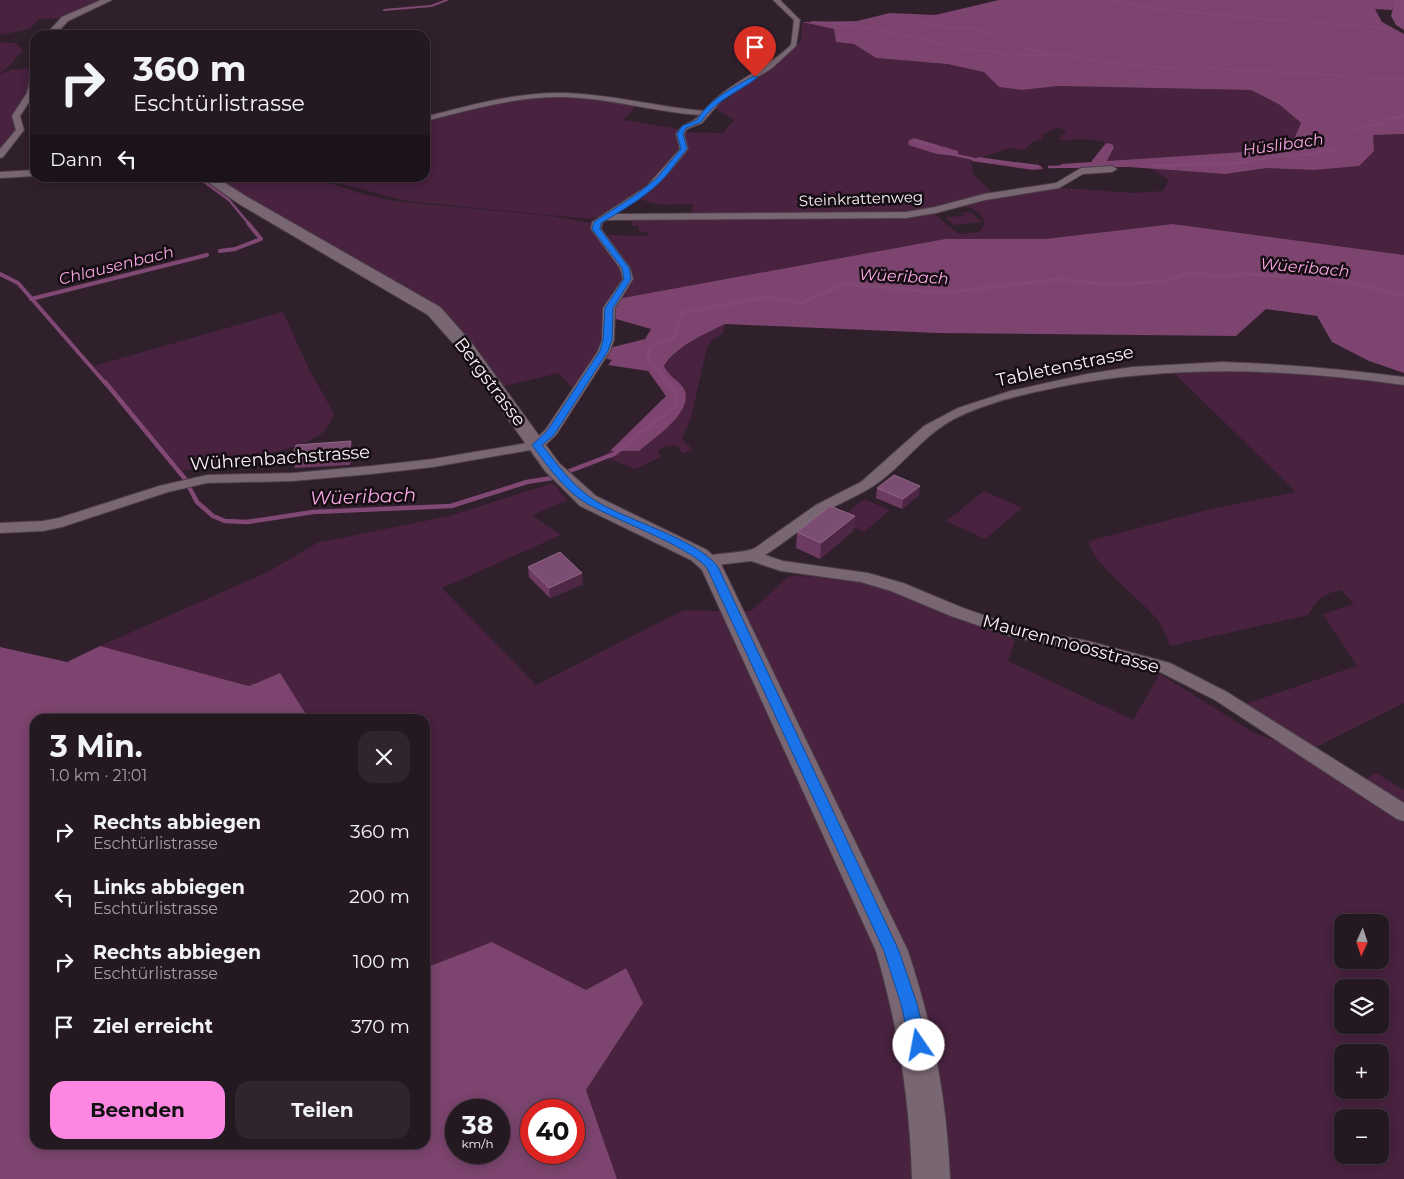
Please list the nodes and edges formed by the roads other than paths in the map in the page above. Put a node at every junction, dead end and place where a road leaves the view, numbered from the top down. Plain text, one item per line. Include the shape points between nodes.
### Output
1 (108, 0) edge
2 (776, 0) edge
3 (55, 30) edge
4 (30, 95) edge
5 (704, 114) junction
6 (430, 118) edge
7 (0, 155) edge
8 (1112, 169) dead end
9 (30, 173) edge
10 (0, 175) edge
11 (215, 182) edge
12 (605, 217) junction
13 (1404, 381) edge
14 (536, 445) junction
15 (0, 528) edge
16 (752, 556) junction
17 (708, 561) junction
18 (1404, 813) edge
19 (931, 1179) edge

1 - 3 street via 65,19
2 - 5 street via 798,20 794,46 764,71 724,95
4 - 7 street via 16,116 20,130
5 - 6 street via 590,97 547,96 501,100
5 - 12 street via 699,121 684,127 680,134 684,149 658,180 640,196
8 - 12 street, Steinkrattenweg via 1081,171 1060,184 906,215
9 - 10 street
11 - 14 street, Bergstrasse via 434,311 465,346
12 - 14 street via 597,222 596,229 625,268 628,279 609,308 608,340 604,351 551,432
13 - 16 street, Tabletenstrasse via 1289,367 1187,365 1099,376 1004,396 938,423 919,436 907,452 872,481 815,512 767,549
14 - 15 street, Wührenbachstrasse via 371,470 293,477 208,479 164,489 62,522
14 - 17 street, Bergstrasse via 562,477 588,500
16 - 17 street, Maurenmoosstrasse
16 - 18 street, Maurenmoosstrasse via 781,566 862,577 1018,633 1164,667 1221,696
17 - 19 street via 892,951 922,1061 928,1104

